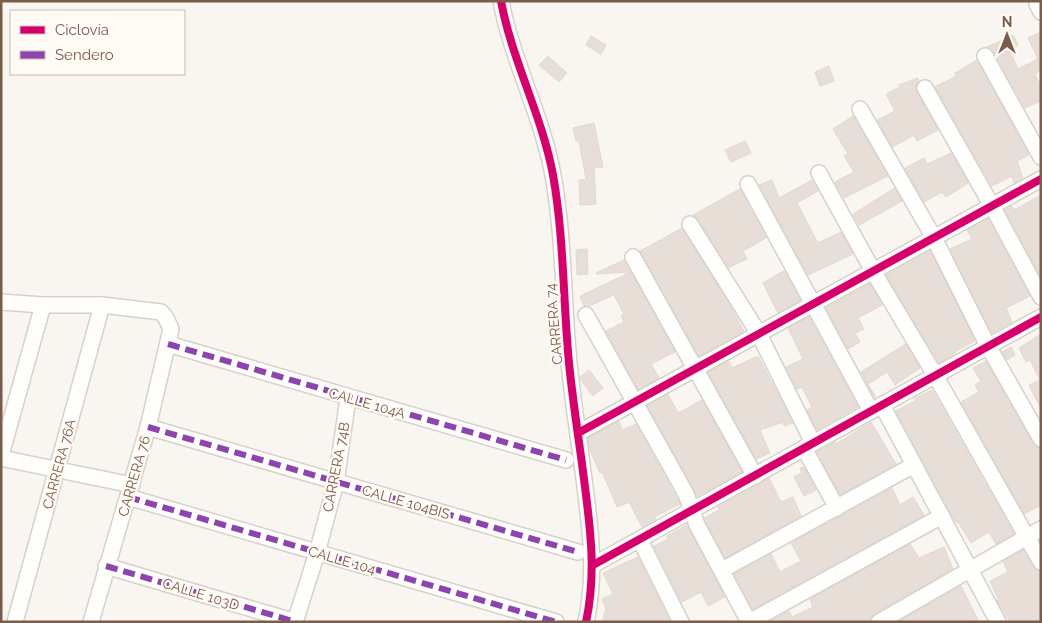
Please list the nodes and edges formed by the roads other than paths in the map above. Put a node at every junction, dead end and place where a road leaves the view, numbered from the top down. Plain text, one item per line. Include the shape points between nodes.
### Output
1 (501, 1) edge
2 (985, 56) dead end
3 (925, 88) dead end
4 (860, 110) dead end
5 (1041, 157) edge
6 (819, 173) dead end
7 (1041, 179) edge
8 (748, 184) dead end
9 (992, 206) junction
10 (690, 224) dead end
11 (934, 238) junction
12 (634, 256) dead end
13 (872, 272) junction
14 (1041, 297) edge
15 (1, 302) edge
16 (813, 304) junction
17 (43, 305) junction
18 (102, 305) junction
19 (586, 315) dead end
20 (1041, 316) edge
21 (759, 334) junction
22 (168, 344) junction
23 (988, 346) junction
24 (696, 368) junction
25 (935, 376) junction
26 (348, 398) junction
27 (635, 402) junction
28 (876, 408) junction
29 (148, 427) junction
30 (578, 433) junction
31 (1041, 440) edge
32 (809, 446) junction
33 (1, 457) edge
34 (566, 460) dead end
35 (914, 465) junction
36 (57, 470) junction
37 (755, 476) junction
38 (336, 482) junction
39 (130, 491) junction
40 (838, 508) junction
41 (692, 510) junction
42 (942, 516) junction
43 (1041, 529) edge
44 (1026, 537) junction
45 (640, 540) junction
46 (317, 552) junction
47 (578, 552) dead end
48 (1041, 562) edge
49 (593, 565) junction
50 (106, 566) junction
51 (722, 570) junction
52 (970, 570) junction
53 (15, 622) edge
54 (91, 622) edge
55 (295, 622) edge
56 (556, 622) edge
57 (586, 622) edge
58 (681, 622) edge
59 (749, 622) edge
60 (879, 622) edge
61 (998, 622) edge

1 - 30 street, CARRERA 74 via 507,30 553,174
2 - 5 street
3 - 9 street
4 - 11 street
6 - 13 street
7 - 9 street
8 - 16 street
9 - 11 street
9 - 14 street
10 - 21 street
11 - 13 street
11 - 23 street
12 - 24 street
13 - 16 street
13 - 25 street
15 - 17 street
16 - 21 street
16 - 28 street
17 - 18 street
17 - 33 street
18 - 22 street, CARRERA 76 via 161,312 171,328
18 - 36 street, CARRERA 76A
19 - 27 street
20 - 23 street
21 - 24 street
21 - 32 street
22 - 26 street, CALLE 104A
22 - 29 street, CARRERA 76
23 - 25 street
23 - 31 street
24 - 27 street
24 - 37 street
25 - 28 street
25 - 44 street
26 - 34 street, CALLE 104A
26 - 38 street, CARRERA 74B
27 - 30 street
27 - 41 street
28 - 32 street
28 - 35 street
29 - 38 street, CALLE 104BIS
29 - 39 street, CARRERA 76
30 - 49 street, CARRERA 74
32 - 37 street
32 - 40 street
33 - 36 street, CALLE 104
35 - 40 street
35 - 42 street
36 - 39 street, CALLE 104
36 - 53 street, CARRERA 76A
37 - 41 street
38 - 46 street, CARRERA 74B
38 - 47 street, CALLE 104BIS
39 - 46 street, CALLE 104
39 - 50 street, CARRERA 76
40 - 51 street
41 - 45 street
41 - 51 street via 697,526
42 - 52 street
42 - 59 street
43 - 44 street
44 - 48 street
44 - 52 street
45 - 49 street
45 - 58 street
46 - 55 street, CARRERA 74B
46 - 56 street, CALLE 104
49 - 57 street, CARRERA 74
50 - 54 street, CARRERA 76
50 - 55 street, CALLE 103D
51 - 59 street
52 - 60 street
52 - 61 street

